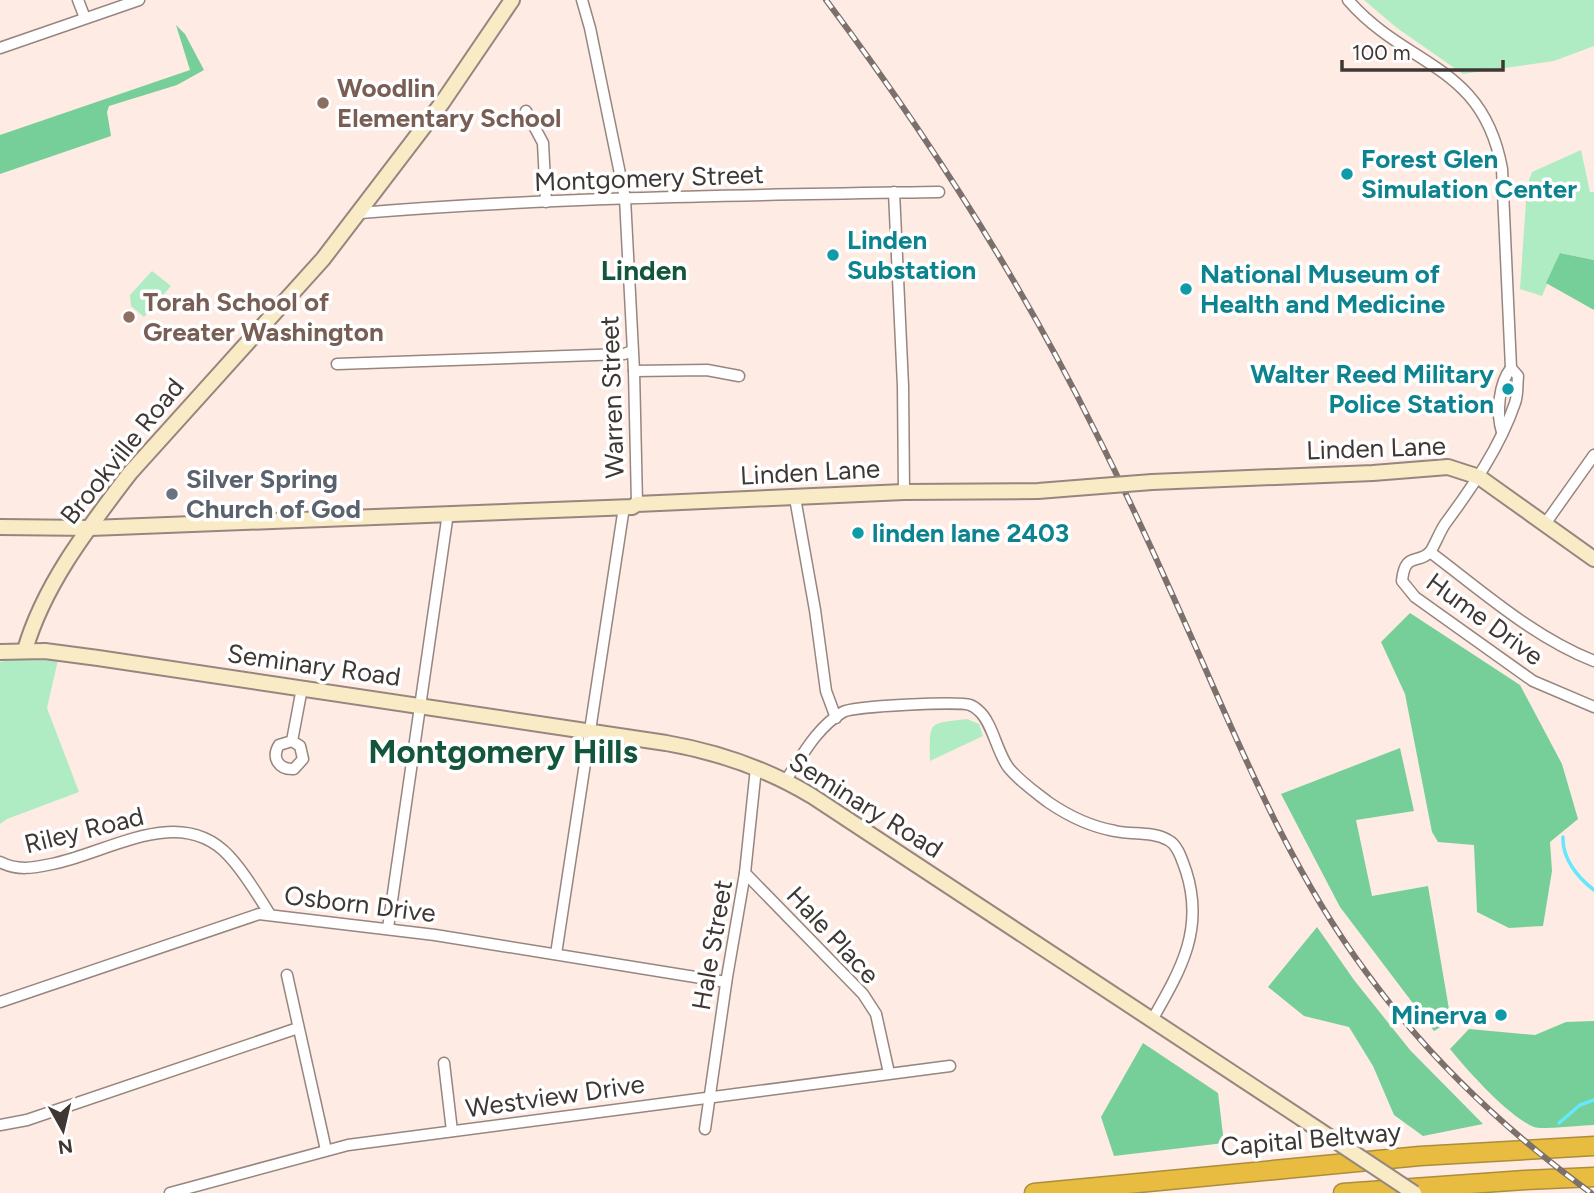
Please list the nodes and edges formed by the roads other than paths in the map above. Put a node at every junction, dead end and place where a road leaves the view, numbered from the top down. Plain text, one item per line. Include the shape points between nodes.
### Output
1 (78, 0) edge
2 (139, 0) edge
3 (512, 0) edge
4 (582, 0) edge
5 (1348, 0) edge
6 (85, 18) junction
7 (0, 48) edge
8 (526, 111) dead end
9 (939, 191) dead end
10 (894, 192) junction
11 (625, 198) junction
12 (546, 202) junction
13 (360, 213) junction
14 (632, 351) junction
15 (337, 364) dead end
16 (634, 372) junction
17 (739, 376) dead end
18 (1594, 454) edge
19 (1479, 477) junction
20 (904, 492) junction
21 (794, 498) junction
22 (630, 505) junction
23 (447, 513) junction
24 (1545, 524) junction
25 (0, 527) edge
26 (91, 527) junction
27 (1430, 552) junction
28 (1594, 559) edge
29 (24, 650) junction
30 (0, 652) edge
31 (1594, 661) edge
32 (302, 688) junction
33 (420, 705) junction
34 (1594, 707) edge
35 (836, 718) junction
36 (588, 732) junction
37 (292, 741) dead end
38 (756, 768) junction
39 (786, 780) junction
40 (0, 862) edge
41 (746, 873) junction
42 (270, 913) junction
43 (388, 928) junction
44 (556, 954) junction
45 (287, 975) dead end
46 (726, 982) junction
47 (0, 1002) edge
48 (1152, 1020) junction
49 (298, 1028) junction
50 (444, 1063) dead end
51 (950, 1066) dead end
52 (889, 1073) junction
53 (709, 1096) junction
54 (0, 1125) edge
55 (705, 1129) dead end
56 (452, 1131) junction
57 (1594, 1146) edge
58 (326, 1150) junction
59 (1594, 1178) edge
60 (170, 1193) edge
61 (1034, 1193) edge
62 (1343, 1193) edge
63 (1414, 1193) edge

1 - 6 street
2 - 6 street
3 - 13 street, Brookville Road
4 - 11 street, Warren Street
5 - 19 street, Hume Drive via 1369,23 1458,83 1480,109 1499,152 1511,368 1518,376 1509,422
6 - 7 street
8 - 12 street via 543,143
9 - 10 street, Montgomery Street
10 - 11 street, Montgomery Street
10 - 20 street
11 - 12 street, Montgomery Street
11 - 14 street, Warren Street
12 - 13 street, Montgomery Street
13 - 26 street, Brookville Road via 130,473
14 - 15 street
14 - 16 street, Warren Street
16 - 17 street via 707,370
16 - 22 street, Warren Street
18 - 24 street
19 - 20 street, Linden Lane, bridge via 1448,467 1038,491
19 - 24 street, Linden Lane
19 - 27 street, Hume Drive
20 - 21 street, Linden Lane
21 - 22 street, Linden Lane
21 - 35 street via 826,691
22 - 23 street, Linden Lane
22 - 36 street, Warren Street
23 - 26 street, Linden Lane
23 - 33 street
24 - 28 street, Linden Lane
25 - 26 street, Linden Lane
26 - 29 street, Brookville Road via 39,610
27 - 31 street via 1544,636
27 - 34 street, Hume Drive via 1403,570 1402,580 1415,597 1533,681
29 - 30 street, Seminary Road
29 - 32 street, Seminary Road
32 - 33 street, Seminary Road
32 - 37 street
33 - 36 street, Seminary Road
33 - 43 street
35 - 39 street via 814,738
35 - 48 street via 855,709 971,705 981,712 1007,766 1065,814 1114,831 1157,835 1170,841 1181,856 1190,884 1191,932 1181,968
36 - 38 street, Seminary Road via 694,747
36 - 44 street, Warren Street
38 - 39 street, Seminary Road
38 - 41 street, Hale Street
39 - 48 street, Seminary Road
40 - 42 street, Riley Road via 13,868 32,868 145,834 178,831 202,838 228,854
41 - 46 street, Hale Street
41 - 52 street, Hale Place via 863,994 876,1014
42 - 43 street, Osborn Drive
42 - 47 street, Osborn Drive
43 - 44 street, Osborn Drive
44 - 46 street, Osborn Drive
45 - 49 street
46 - 53 street, Hale Street
48 - 63 street, Seminary Road, bridge
49 - 54 street via 27,1120
49 - 58 street
50 - 56 street
51 - 52 street, Westview Drive
52 - 53 street, Westview Drive
53 - 55 street, Hale Street
53 - 56 street, Westview Drive
56 - 58 street, Westview Drive
57 - 61 highway, Capital Beltway via 1407,1157
58 - 60 street, Westview Drive
59 - 62 highway

